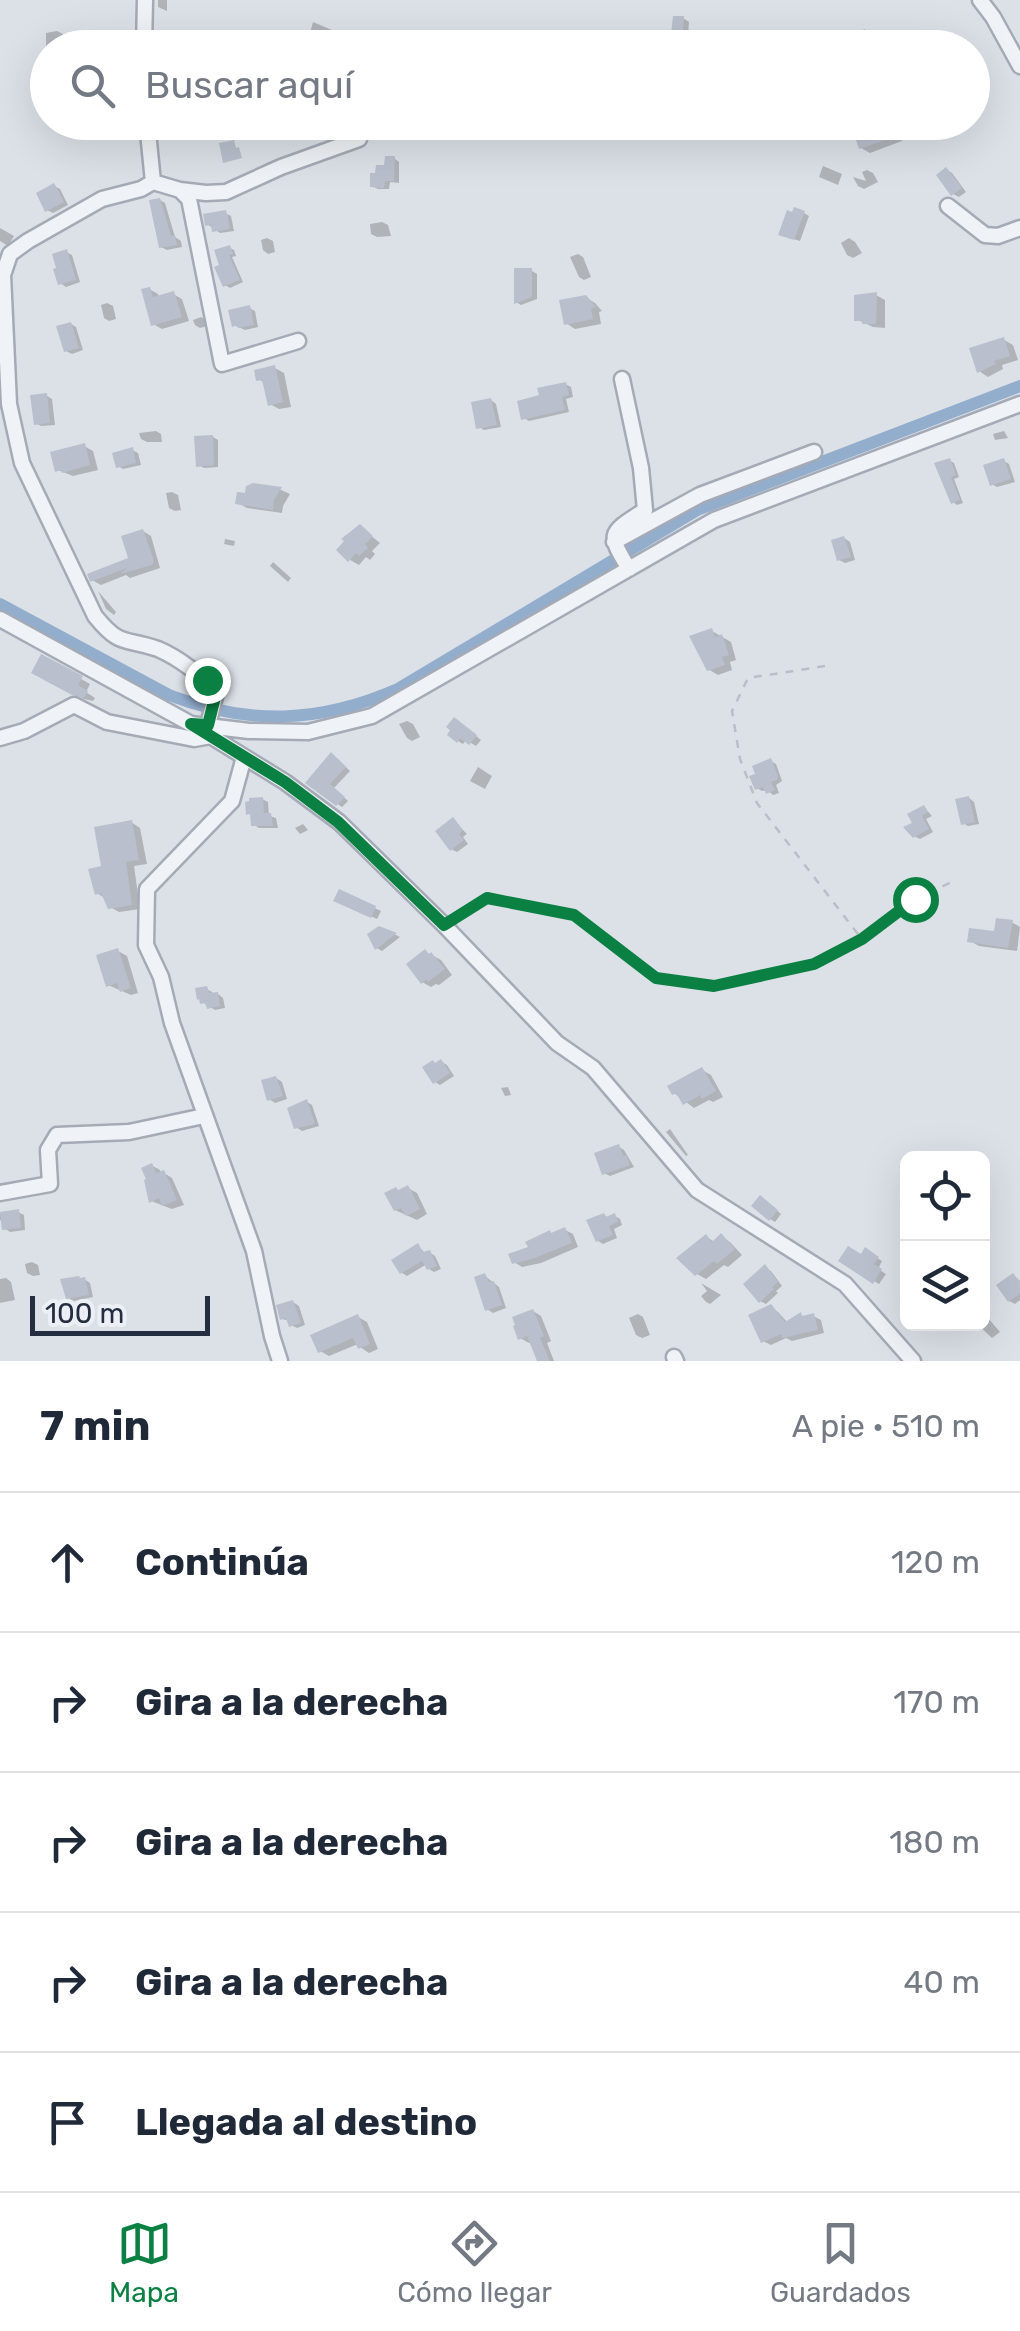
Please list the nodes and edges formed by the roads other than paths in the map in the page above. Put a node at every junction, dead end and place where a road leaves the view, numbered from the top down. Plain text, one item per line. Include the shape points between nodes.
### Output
1 (146, 0) edge
2 (980, 0) edge
3 (145, 30) edge
4 (1020, 66) edge
5 (149, 140) edge
6 (359, 140) dead end
7 (153, 182) junction
8 (180, 190) junction
9 (948, 206) dead end
10 (1020, 228) edge
11 (298, 341) dead end
12 (622, 380) dead end
13 (1020, 404) edge
14 (814, 452) dead end
15 (614, 544) junction
16 (629, 569) junction
17 (0, 619) edge
18 (210, 730) junction
19 (0, 738) edge
20 (244, 757) junction
21 (204, 1116) junction
22 (0, 1193) edge
23 (280, 1361) edge
24 (913, 1361) edge

1 - 3 street
2 - 4 street
5 - 7 street
6 - 8 street via 226,192
7 - 8 street
7 - 18 street via 102,199 10,254 3,275 9,404 22,463 95,616 119,640 158,650 207,680 216,693
8 - 11 street via 189,199 222,364
9 - 10 street via 984,235
12 - 15 street via 645,510 616,531
13 - 16 street via 714,520
14 - 15 street via 700,495
15 - 16 street
16 - 18 street via 372,716 308,732
17 - 18 street
18 - 19 street via 194,738 107,722 74,706
18 - 20 street
20 - 21 street via 232,801 147,889 146,944
20 - 24 street via 338,822 556,1043 594,1068 697,1190 844,1284
21 - 22 street via 129,1132 56,1135 48,1150 50,1184
21 - 23 street via 254,1251

